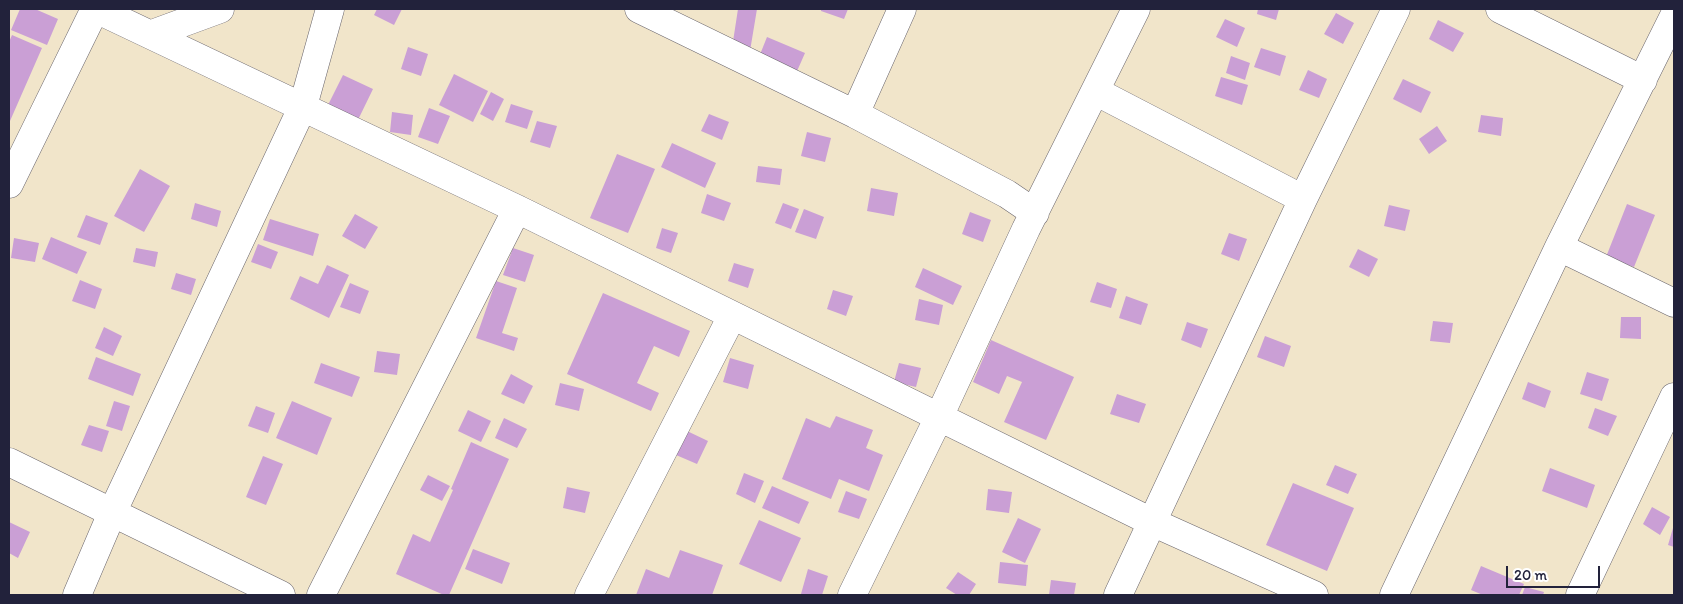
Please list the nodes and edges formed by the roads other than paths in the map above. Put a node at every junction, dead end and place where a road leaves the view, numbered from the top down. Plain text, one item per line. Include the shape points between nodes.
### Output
1 (96, 9) edge
2 (220, 9) edge
3 (330, 9) edge
4 (638, 9) edge
5 (902, 9) edge
6 (1136, 9) edge
7 (1396, 9) edge
8 (1500, 9) edge
9 (1672, 28) edge
10 (152, 34) junction
11 (1643, 80) junction
12 (1095, 91) junction
13 (303, 106) junction
14 (855, 114) junction
15 (9, 184) edge
16 (1303, 199) junction
17 (517, 209) junction
18 (1035, 213) junction
19 (1560, 247) junction
20 (1674, 303) edge
21 (732, 316) junction
22 (1674, 397) edge
23 (939, 417) junction
24 (9, 462) edge
25 (112, 513) junction
26 (1152, 522) junction
27 (77, 595) edge
28 (281, 595) edge
29 (321, 595) edge
30 (589, 595) edge
31 (852, 595) edge
32 (1118, 595) edge
33 (1314, 595) edge
34 (1394, 595) edge
35 (1580, 595) edge

1 - 10 street
1 - 15 street
2 - 10 street
3 - 13 street
4 - 14 street
5 - 14 street
6 - 12 street
7 - 16 street
8 - 11 street
9 - 11 street
10 - 13 street
11 - 19 street
12 - 16 street
12 - 18 street
13 - 17 street
13 - 25 street
14 - 18 street via 1007,194
16 - 26 street
17 - 21 street
17 - 29 street
18 - 23 street
19 - 20 street
19 - 34 street
21 - 23 street
21 - 30 street
22 - 35 street
23 - 26 street
23 - 31 street
24 - 25 street
25 - 27 street
25 - 28 street
26 - 32 street
26 - 33 street

